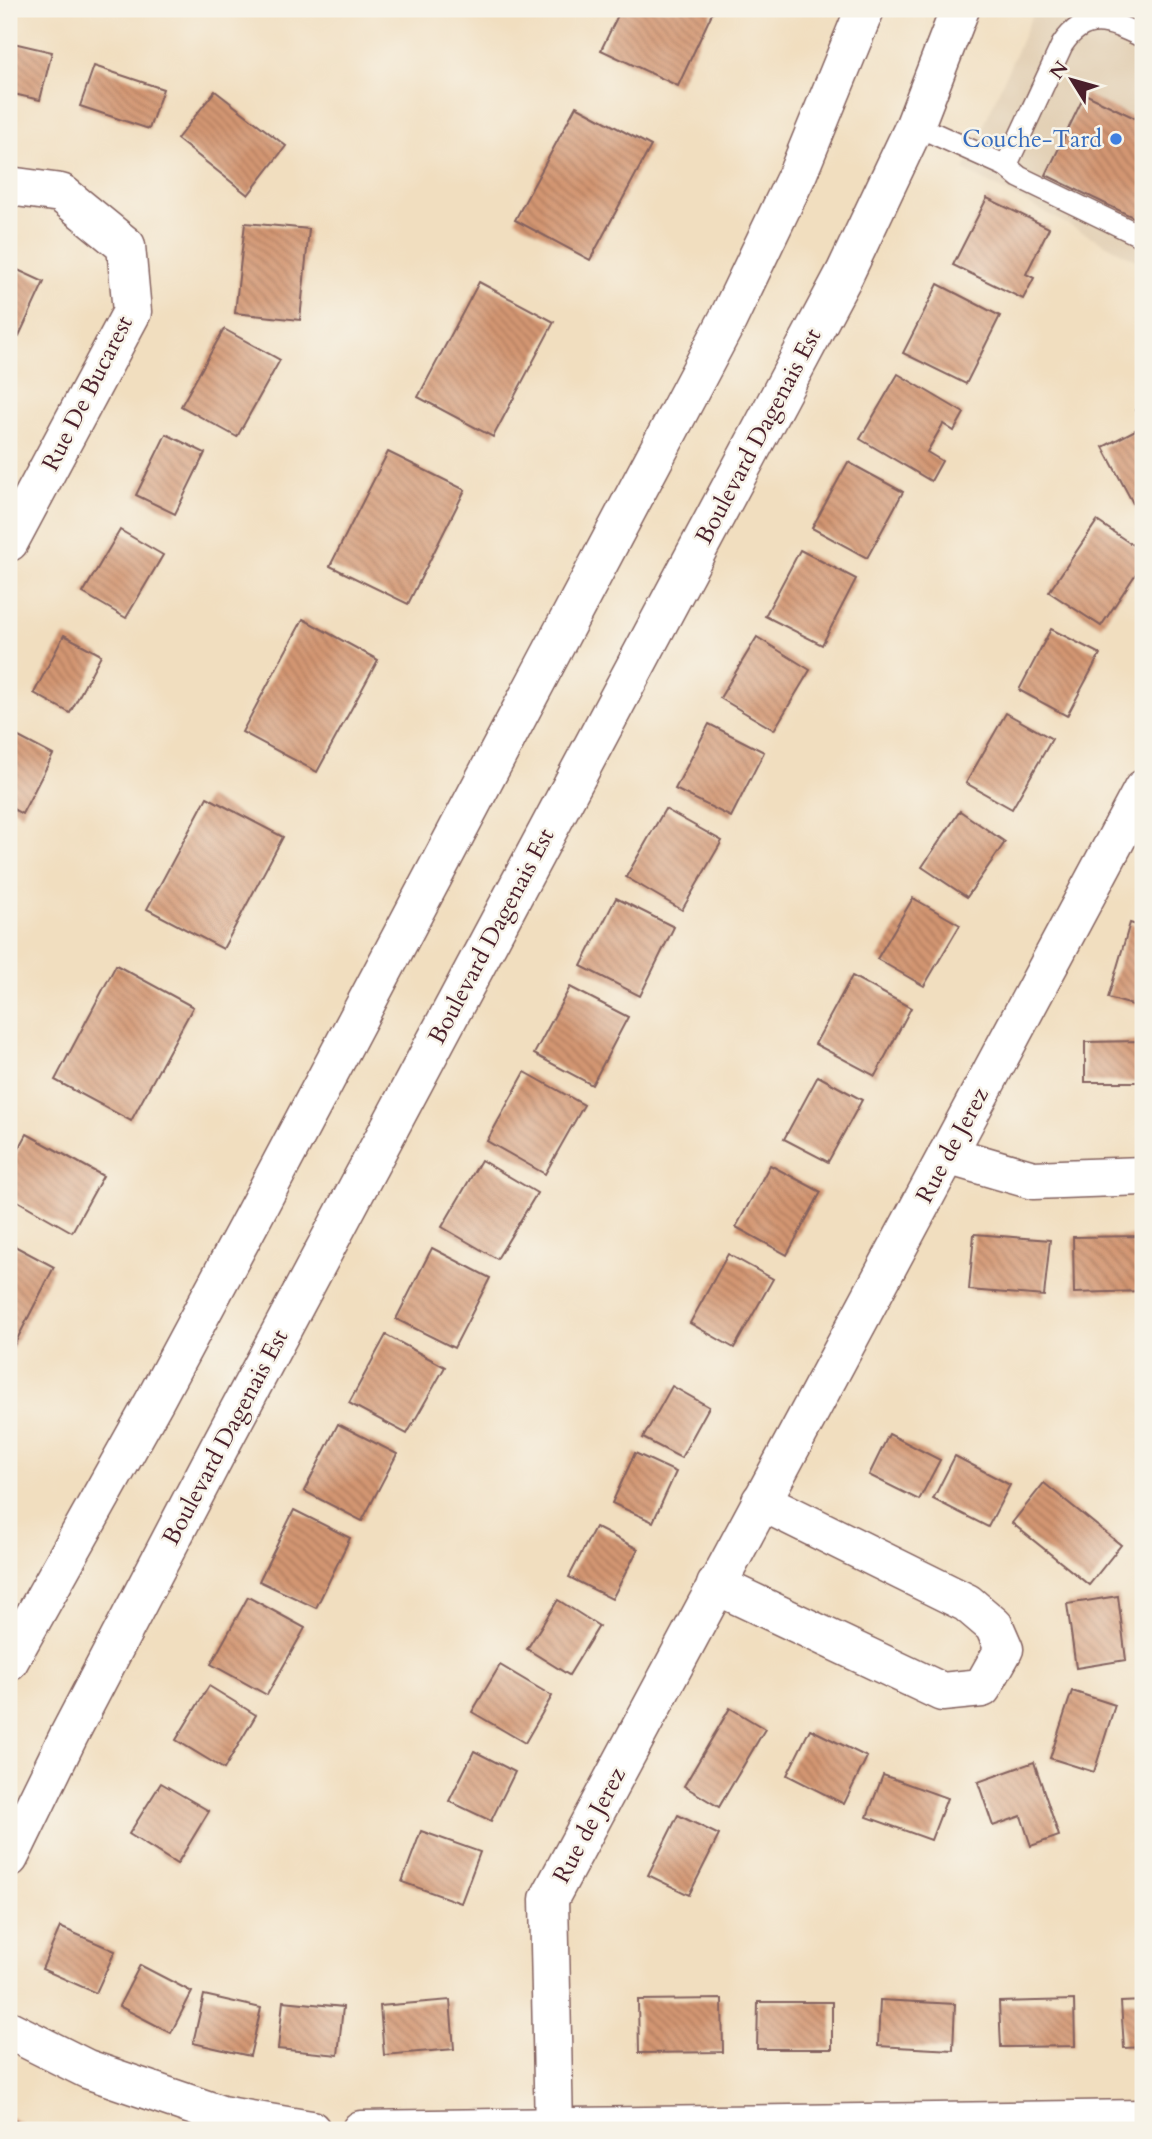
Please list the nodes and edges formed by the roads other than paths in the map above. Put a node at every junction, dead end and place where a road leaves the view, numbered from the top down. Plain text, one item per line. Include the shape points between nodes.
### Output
1 (865, 9) edge
2 (960, 9) edge
3 (1143, 37) edge
4 (915, 125) junction
5 (1006, 166) junction
6 (9, 186) edge
7 (1143, 237) edge
8 (9, 542) edge
9 (1143, 789) edge
10 (947, 1155) junction
11 (1143, 1176) edge
12 (761, 1501) junction
13 (716, 1585) junction
14 (9, 1661) edge
15 (9, 1858) edge
16 (9, 2030) edge
17 (1143, 2119) edge
18 (554, 2129) edge
19 (311, 2130) edge
20 (361, 2130) edge

1 - 14 main road via 798,173 728,319 155,1400
2 - 4 main road, Boulevard Dagenais Est
3 - 5 lane via 1100,21 1074,31 1062,45
4 - 5 lane
4 - 15 main road, Boulevard Dagenais Est via 839,284 221,1444
5 - 7 lane
6 - 8 main road, Rue De Bucarest via 61,193 126,246 132,312
9 - 10 main road, Rue de Jerez
10 - 11 main road via 1033,1180
10 - 12 main road, Rue de Jerez
12 - 13 main road, Rue de Jerez
12 - 13 main road via 967,1602 994,1626 1004,1649 982,1688 943,1692
13 - 18 main road, Rue de Jerez via 550,1899
16 - 19 main road via 87,2069 220,2115
17 - 18 main road
18 - 20 main road

